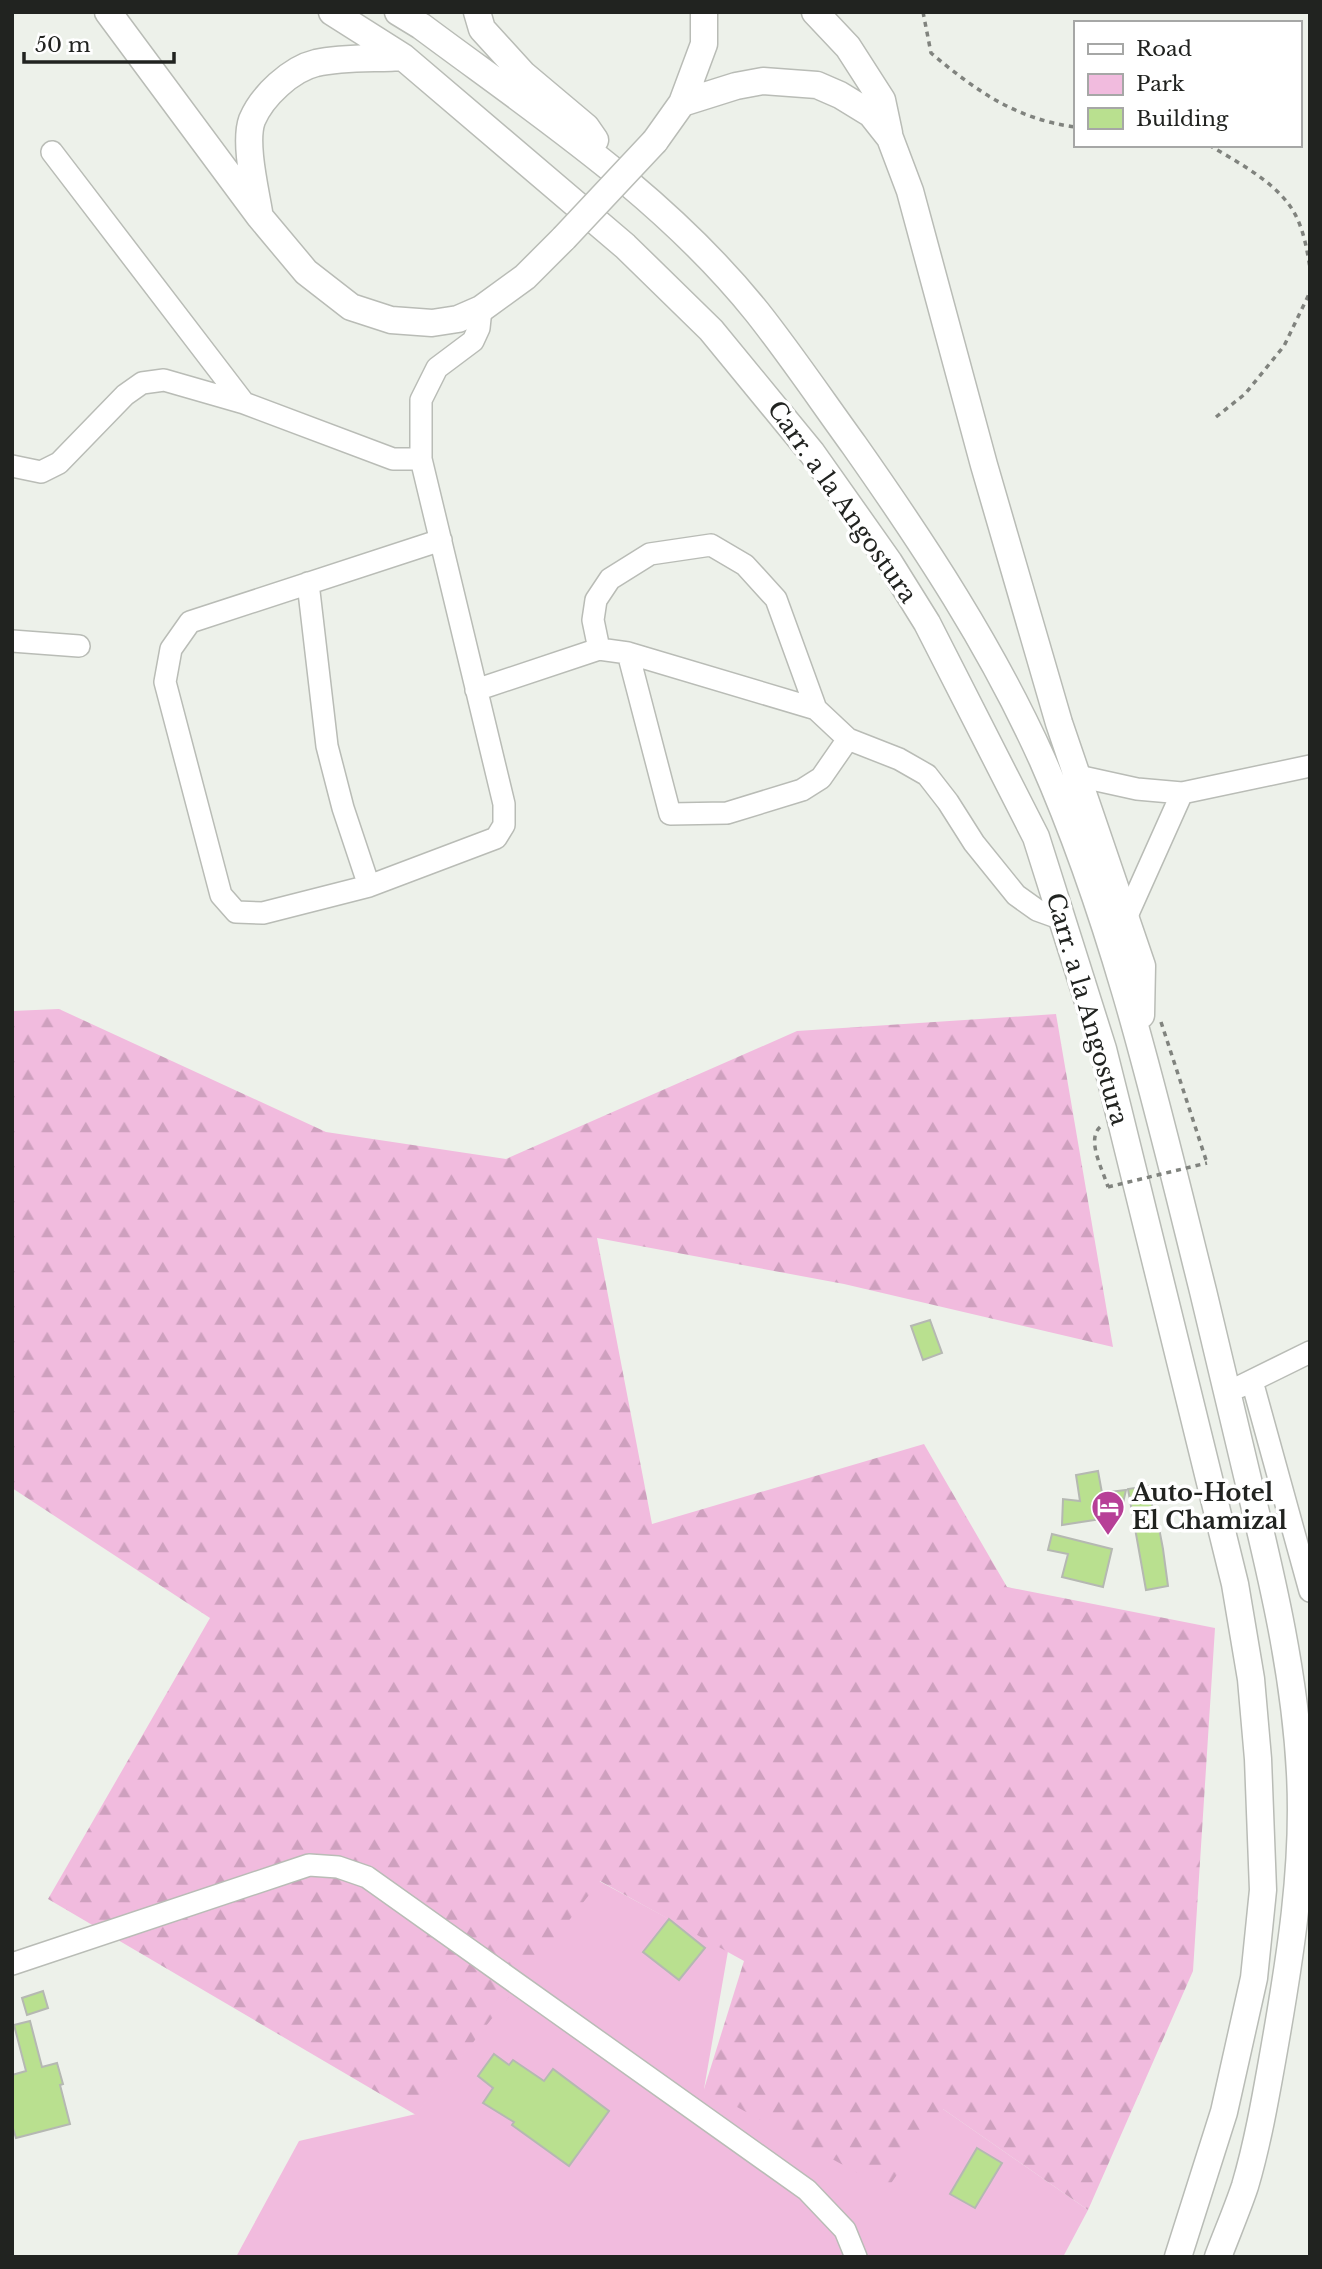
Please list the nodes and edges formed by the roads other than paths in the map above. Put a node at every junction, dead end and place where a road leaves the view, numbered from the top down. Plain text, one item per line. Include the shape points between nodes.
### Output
1 (108, 12) edge
2 (332, 12) edge
3 (398, 12) edge
4 (477, 12) edge
5 (704, 12) edge
6 (815, 12) edge
7 (403, 57) junction
8 (682, 103) junction
9 (890, 138) junction
10 (52, 152) dead end
11 (603, 162) junction
12 (260, 217) junction
13 (481, 309) junction
14 (244, 403) junction
15 (421, 459) junction
16 (12, 466) edge
17 (441, 540) junction
18 (308, 583) junction
19 (12, 641) edge
20 (79, 646) dead end
21 (599, 649) junction
22 (628, 653) junction
23 (476, 690) junction
24 (816, 709) junction
25 (848, 739) junction
26 (1310, 766) edge
27 (1077, 776) junction
28 (1182, 793) junction
29 (369, 886) junction
30 (1126, 918) junction
31 (1062, 919) junction
32 (1141, 1042) junction
33 (1310, 1352) edge
34 (1252, 1381) junction
35 (1228, 1394) junction
36 (1310, 1591) edge
37 (12, 1964) edge
38 (856, 2257) edge
39 (1178, 2257) edge
40 (1218, 2257) edge

1 - 12 main road
2 - 7 main road, Carr. a la Angostura
3 - 11 main road, Carr. a la Angostura
4 - 11 main road via 482,29 523,74 586,127
5 - 8 main road via 704,44
6 - 9 main road via 848,47 882,100
7 - 12 main road via 314,64 267,96 251,121 250,157
7 - 31 main road, Carr. a la Angostura via 625,246 710,330 812,453 928,623 1036,837
8 - 9 main road via 763,81 817,85 872,114
8 - 13 main road, bridge via 655,141 525,277
9 - 27 main road via 910,191 984,465
10 - 14 street
11 - 32 main road, Carr. a la Angostura via 677,223 756,311 925,547 975,627 1042,761 1110,940
12 - 13 main road via 306,272 351,307 391,320 432,323
13 - 15 street via 473,341 437,368 421,400
14 - 15 street via 393,459
14 - 16 street via 164,380 142,383 59,463 41,472
15 - 17 street
17 - 18 street
17 - 23 street
18 - 29 street via 327,747
18 - 29 street via 190,622 171,649 165,682 221,895 236,912 263,913
19 - 20 street
21 - 22 street
21 - 23 street
21 - 24 street via 593,620 596,600 610,579 650,554 710,545 745,565 776,599
22 - 24 street
22 - 25 street via 670,814 727,813 802,790 821,778
23 - 29 street via 504,804 504,825 496,838
24 - 25 street
25 - 31 street via 927,775 1016,895 1037,910
26 - 28 street
27 - 28 street
27 - 30 main road
28 - 30 street
30 - 32 main road via 1142,966
31 - 39 main road, Carr. a la Angostura via 1103,1049 1235,1584 1258,1759 1263,1891 1254,1978 1224,2112
32 - 35 main road, Carr. a la Angostura
33 - 34 street
34 - 35 street
34 - 36 street
35 - 40 main road, Carr. a la Angostura via 1275,1591 1291,1680 1300,1777 1300,1854 1287,1975 1268,2079 1245,2184
37 - 38 street via 309,1865 338,1867 367,1877 807,2190 845,2230

